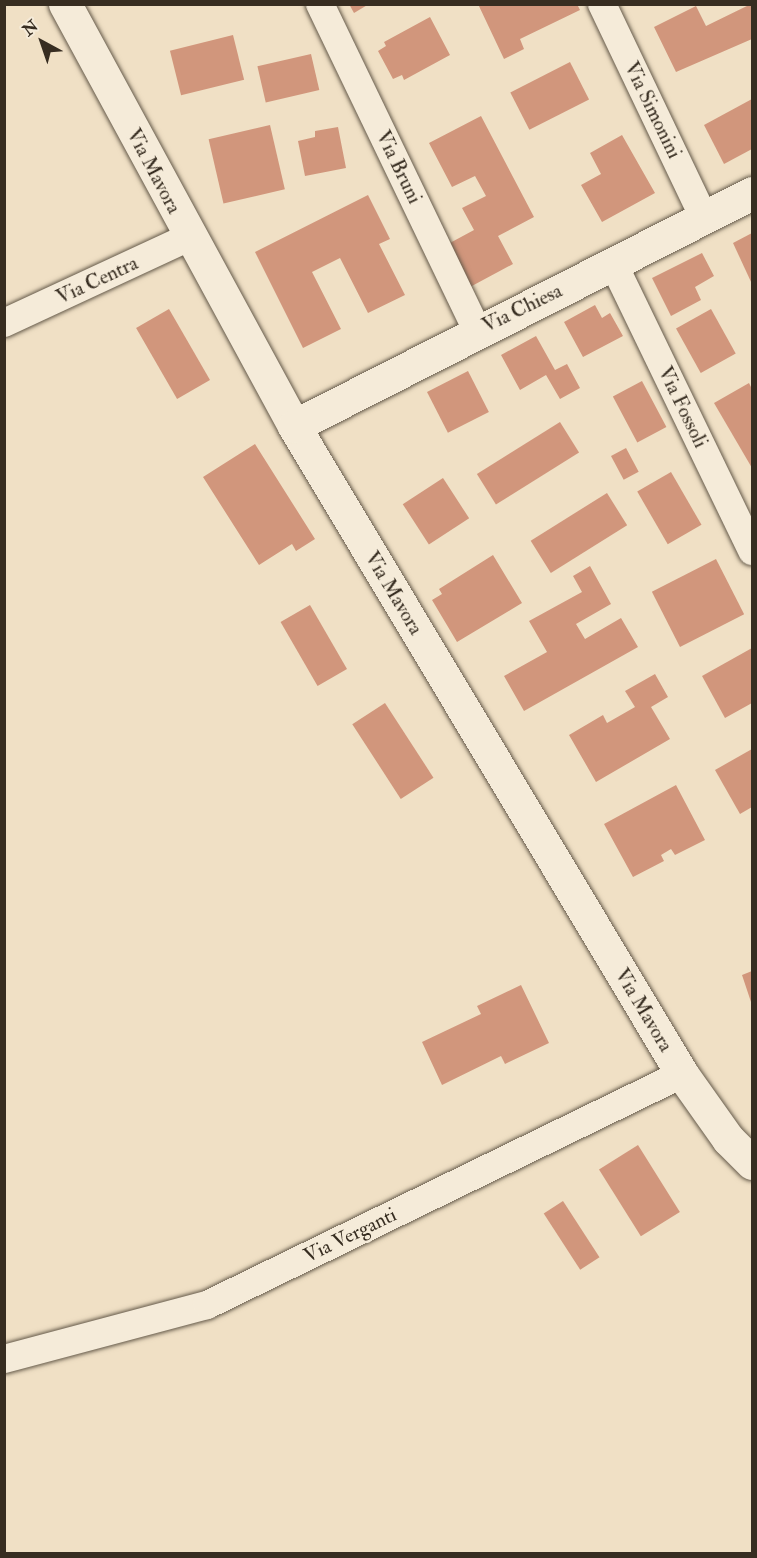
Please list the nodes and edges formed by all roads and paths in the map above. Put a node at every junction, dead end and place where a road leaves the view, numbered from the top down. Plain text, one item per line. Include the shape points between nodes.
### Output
1 (65, 4) edge
2 (320, 4) edge
3 (602, 4) edge
4 (753, 193) edge
5 (703, 216) junction
6 (189, 237) junction
7 (613, 263) junction
8 (4, 323) edge
9 (477, 330) junction
10 (294, 426) junction
11 (753, 551) edge
12 (682, 1074) junction
13 (753, 1163) edge
14 (4, 1359) edge

1 - 6 street, Via Mavora
2 - 9 street, Via Bruni
3 - 5 street, Via Simonini
4 - 5 street, Via Chiesa
5 - 7 street, Via Chiesa
6 - 8 street, Via Centra
6 - 10 street, Via Mavora
7 - 9 street, Via Chiesa
7 - 11 street, Via Fossoli
9 - 10 street, Via Chiesa
10 - 12 street, Via Mavora
12 - 13 street, Via Mavora via 728,1138
12 - 14 street, Via Verganti via 207,1305

